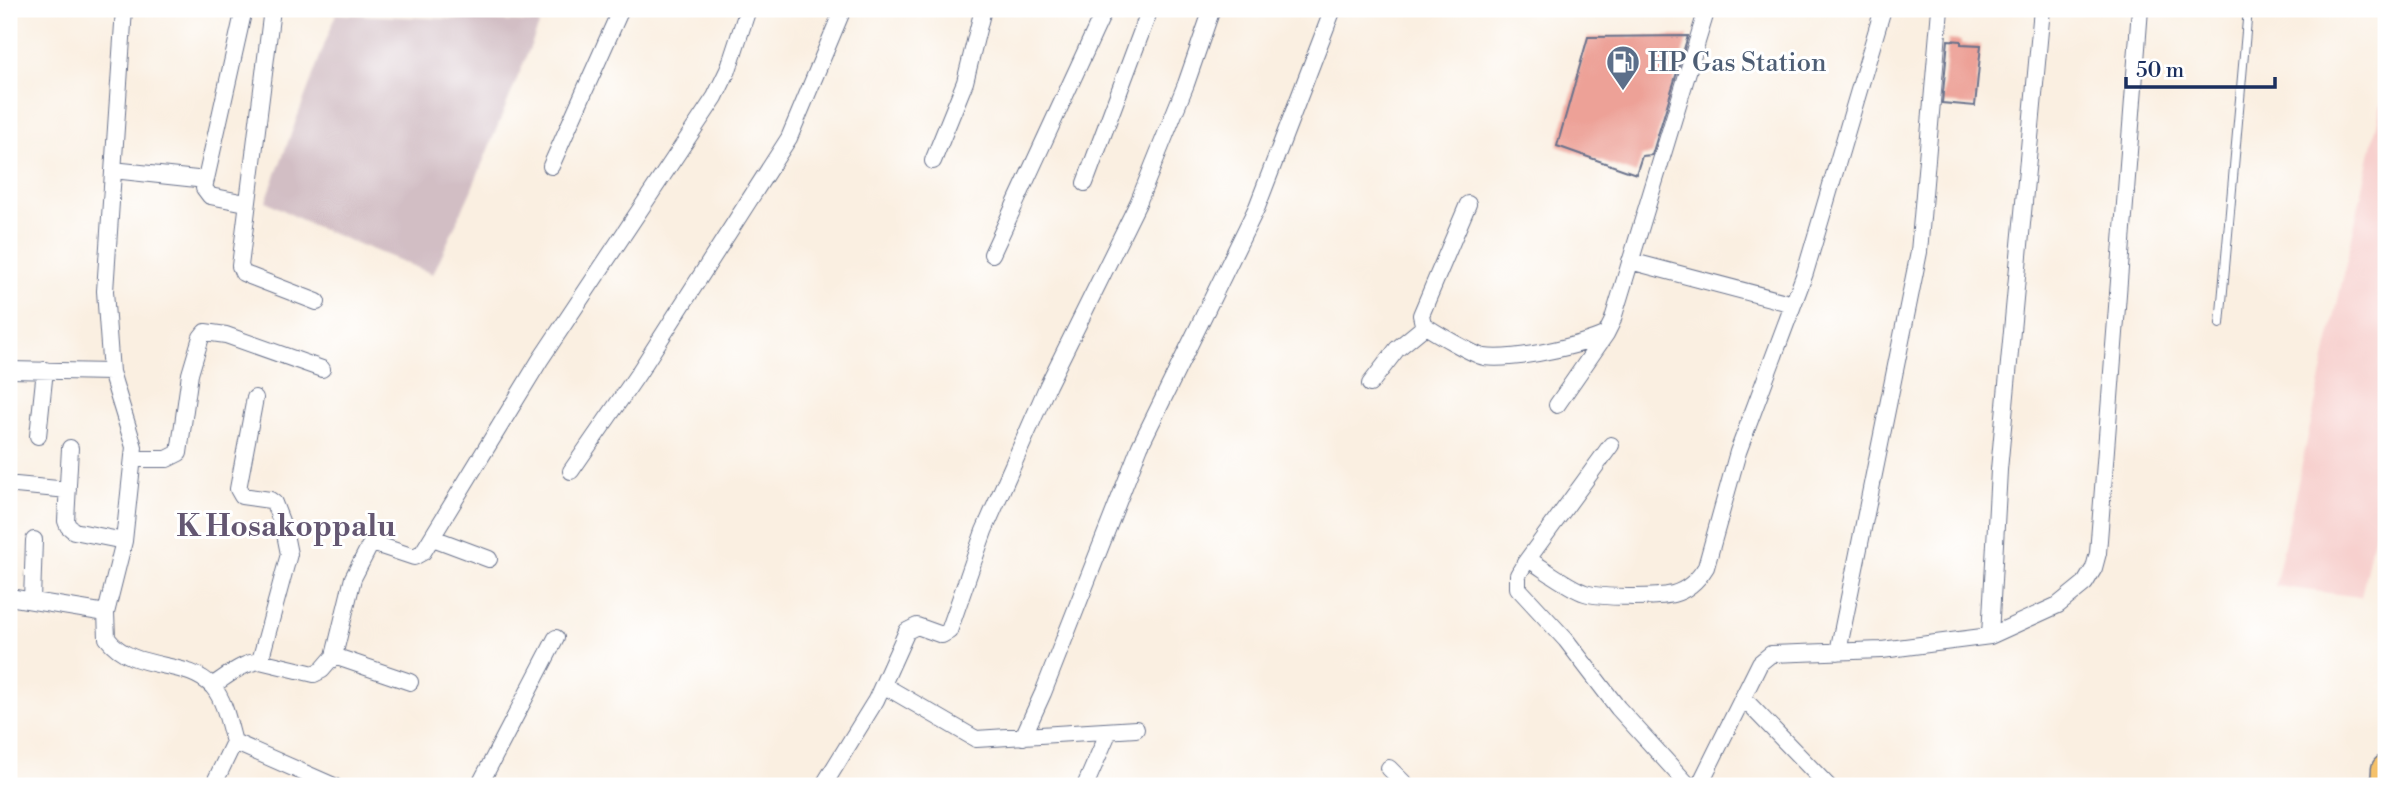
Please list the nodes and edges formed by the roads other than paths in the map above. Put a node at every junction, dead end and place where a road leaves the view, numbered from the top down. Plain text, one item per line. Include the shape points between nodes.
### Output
1 (124, 9) edge
2 (244, 9) edge
3 (272, 9) edge
4 (621, 9) edge
5 (748, 9) edge
6 (843, 9) edge
7 (983, 9) edge
8 (1105, 9) edge
9 (1150, 9) edge
10 (1212, 9) edge
11 (1333, 9) edge
12 (1707, 9) edge
13 (1883, 9) edge
14 (1940, 9) edge
15 (2042, 9) edge
16 (2140, 9) edge
17 (2248, 9) edge
18 (933, 161) dead end
19 (551, 166) dead end
20 (113, 170) junction
21 (206, 180) junction
22 (1085, 183) dead end
23 (246, 202) junction
24 (1468, 204) dead end
25 (992, 254) dead end
26 (1630, 261) junction
27 (317, 302) dead end
28 (1793, 304) junction
29 (2220, 324) dead end
30 (1426, 326) junction
31 (1606, 334) junction
32 (322, 369) dead end
33 (9, 370) edge
34 (45, 370) junction
35 (111, 372) junction
36 (1370, 384) dead end
37 (255, 398) dead end
38 (1557, 405) dead end
39 (38, 436) dead end
40 (1611, 445) dead end
41 (70, 448) dead end
42 (133, 459) junction
43 (571, 471) dead end
44 (16, 485) dead end
45 (68, 490) junction
46 (433, 538) junction
47 (34, 540) dead end
48 (124, 541) junction
49 (489, 559) dead end
50 (1528, 559) junction
51 (9, 597) edge
52 (32, 600) junction
53 (106, 612) junction
54 (1990, 636) junction
55 (556, 638) dead end
56 (1838, 652) junction
57 (334, 656) junction
58 (260, 661) junction
59 (410, 682) dead end
60 (883, 685) junction
61 (212, 686) junction
62 (1743, 698) junction
63 (1136, 729) dead end
64 (1109, 731) junction
65 (1023, 737) junction
66 (234, 742) junction
67 (1389, 768) dead end
68 (2386, 769) edge
69 (214, 786) edge
70 (334, 786) edge
71 (479, 786) edge
72 (823, 786) edge
73 (1085, 786) edge
74 (1407, 786) edge
75 (1689, 786) edge
76 (1699, 786) edge
77 (1828, 786) edge
78 (2385, 786) edge

1 - 20 street
2 - 21 street
3 - 23 street
4 - 19 street
5 - 46 street via 715,97 540,360
6 - 43 street via 789,138
7 - 18 street via 965,82
8 - 25 street
9 - 22 street
10 - 60 street via 1138,203 1043,397 984,531 949,631 942,635 911,627
11 - 65 street via 1257,207 1140,446
12 - 26 street
13 - 28 street
14 - 56 street via 1919,252
15 - 54 street via 1999,470
16 - 54 street via 2096,561 2085,583 2058,605
17 - 29 lane
20 - 21 street
20 - 35 street via 105,291
21 - 23 street via 205,193 210,197
23 - 27 street via 239,256 243,272
24 - 30 street via 1421,315
26 - 28 street
26 - 31 street
28 - 50 street via 1738,452 1706,567 1690,586 1672,594 1584,593
30 - 31 street via 1483,357 1524,355
30 - 36 street via 1397,349
31 - 38 street
32 - 42 street via 205,332 190,374 179,453 167,459
33 - 34 street
34 - 35 street
34 - 39 street
35 - 42 street via 134,440
37 - 58 street via 237,489 242,496 274,503 289,554
40 - 50 street
41 - 45 street
42 - 48 street
44 - 45 street
45 - 48 street via 68,526
46 - 49 street
46 - 57 street via 424,552 414,557 375,544 369,547 354,578
47 - 52 street
48 - 53 street
50 - 75 street via 1518,575 1518,588
51 - 52 street
52 - 53 street
53 - 61 street via 107,638 124,655 184,671
54 - 56 street
55 - 71 street
56 - 62 street via 1770,654 1760,663
57 - 58 street via 314,674
57 - 59 street
58 - 61 street
60 - 65 street via 976,739
60 - 72 street
61 - 66 street
62 - 76 street
62 - 77 street
63 - 64 street
64 - 65 street
64 - 73 street
66 - 69 street
66 - 70 street
67 - 74 street
68 - 78 highway

